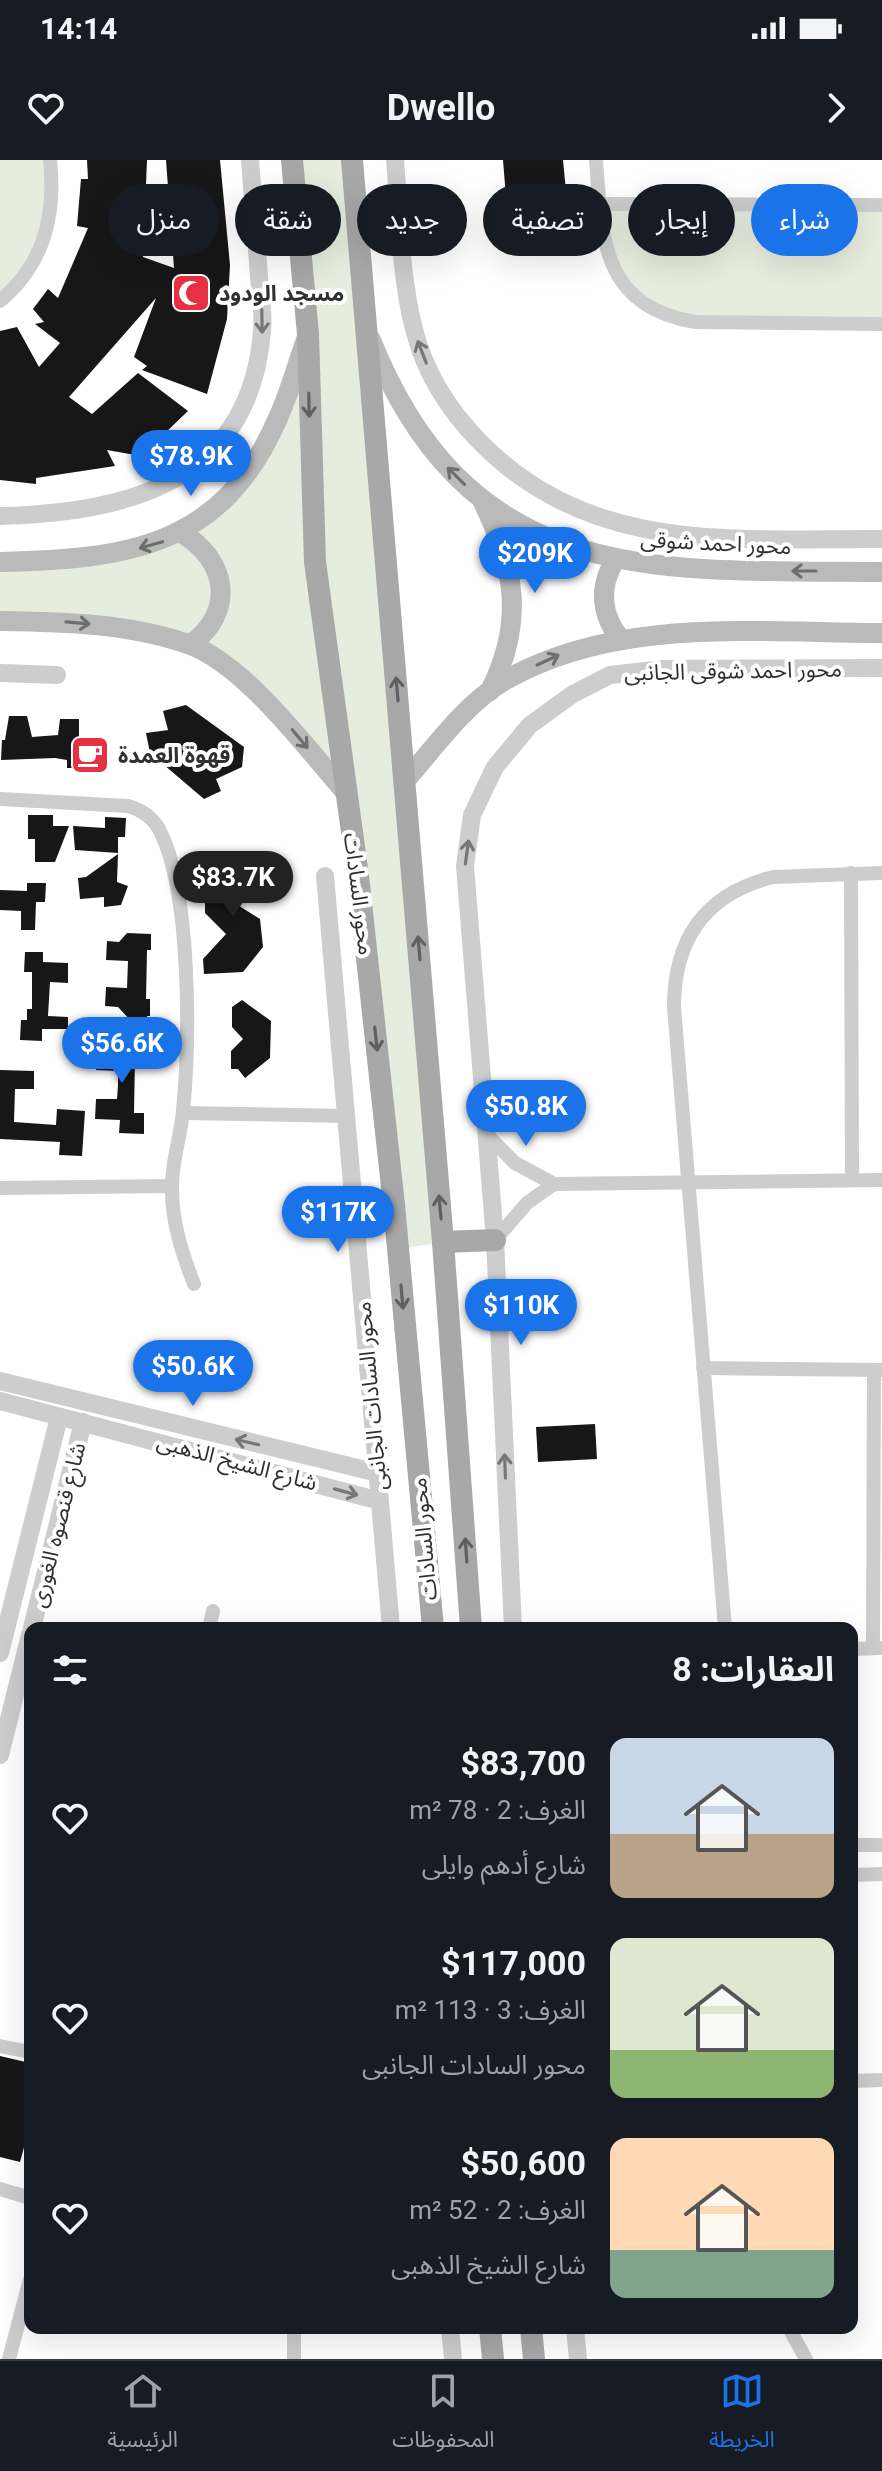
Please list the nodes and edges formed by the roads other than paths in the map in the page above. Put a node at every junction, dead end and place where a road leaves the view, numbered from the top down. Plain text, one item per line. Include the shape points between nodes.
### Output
1 (50, 160) edge
2 (250, 160) edge
3 (292, 160) edge
4 (352, 160) edge
5 (395, 160) edge
6 (596, 160) edge
7 (598, 184) edge
8 (612, 204) edge
9 (882, 205) edge
10 (608, 256) edge
11 (0, 301) edge
12 (882, 324) edge
13 (367, 331) junction
14 (308, 334) junction
15 (482, 500) junction
16 (0, 516) edge
17 (180, 532) junction
18 (882, 539) edge
19 (615, 560) junction
20 (0, 562) edge
21 (882, 572) edge
22 (0, 621) edge
23 (882, 633) edge
24 (621, 640) junction
25 (190, 645) junction
26 (882, 668) edge
27 (0, 673) edge
28 (57, 675) dead end
29 (490, 691) junction
30 (405, 781) junction
31 (347, 794) junction
32 (0, 799) edge
33 (851, 873) junction
34 (882, 873) edge
35 (325, 876) dead end
36 (183, 1113) junction
37 (347, 1116) junction
38 (484, 1133) junction
39 (852, 1180) junction
40 (882, 1180) edge
41 (688, 1183) junction
42 (554, 1184) junction
43 (171, 1186) junction
44 (0, 1188) edge
45 (394, 1205) junction
46 (355, 1209) junction
47 (495, 1240) junction
48 (443, 1242) junction
49 (194, 1284) dead end
50 (703, 1368) junction
51 (878, 1370) edge
52 (0, 1381) edge
53 (0, 1401) edge
54 (59, 1417) junction
55 (83, 1422) junction
56 (378, 1473) junction
57 (380, 1501) junction
58 (213, 1611) dead end
59 (33, 1622) edge
60 (210, 1622) edge
61 (390, 1622) edge
62 (432, 1622) edge
63 (471, 1622) edge
64 (513, 1622) edge
65 (724, 1622) edge
66 (877, 1648) edge
67 (0, 1653) edge
68 (24, 1671) edge
69 (0, 1755) edge
70 (858, 1845) edge
71 (882, 1845) edge
72 (882, 1874) edge
73 (858, 1875) edge
74 (0, 2046) edge
75 (24, 2051) edge
76 (882, 2080) edge
77 (858, 2081) edge
78 (0, 2189) edge
79 (24, 2196) edge
80 (24, 2302) edge
81 (294, 2334) edge
82 (451, 2334) edge
83 (491, 2334) edge
84 (532, 2334) edge
85 (576, 2334) edge
86 (792, 2334) edge
87 (9, 2359) edge
88 (294, 2359) edge
89 (453, 2359) edge
90 (493, 2359) edge
91 (534, 2359) edge
92 (578, 2359) edge
93 (806, 2359) edge

1 - 11 street via 51,217 42,246 31,268
2 -> 16 street via 263,327 259,358 237,417 220,443 168,483 105,507
3 - 14 main road, محور السادات
4 - 13 main road, محور السادات
18 -> 5 street via 684,537 632,528 541,493 504,466 459,420 432,377 414,331
6 - 7 street
8 - 9 street
10 - 12 street via 616,275 640,301 671,318
15 -> 13 main road, محور احمد شوقى via 408,417
30 -> 13 main road, محور السادات
14 - 17 main road via 278,420 253,462 222,499
14 -> 31 main road, محور السادات via 315,562
15 - 19 main road, محور احمد شوقى via 531,532
15 - 29 main road via 507,558 513,597 508,646
17 -> 20 main road via 145,547 92,558
17 - 25 main road via 205,549 220,582 215,618
21 -> 19 main road, محور احمد شوقى via 707,571
19 - 24 main road via 604,583 604,608
22 -> 25 main road via 114,627
23 - 24 main road via 675,633
29 -> 24 main road via 560,655
25 -> 31 main road via 267,703
38 -> 26 street, محور احمد شوقى الجانبى via 465,866 472,815 495,767 530,725 610,675 663,669
27 - 28 street
29 - 30 main road
48 -> 30 main road, محور السادات
31 -> 45 main road, محور السادات
32 - 36 street via 128,806 160,829 180,915 186,979
33 - 34 street
33 - 39 street
33 - 41 street via 756,881 713,908 687,934 676,968 674,1007
35 - 37 street, محور السادات الجانبى
36 - 37 street
36 - 43 street
37 - 46 street, محور السادات الجانبى
38 - 42 street via 515,1163
38 - 47 street
39 - 40 street
39 - 41 street
41 - 42 street
41 - 50 street
42 - 47 street via 527,1203
43 - 44 street
43 - 49 street via 174,1219
45 - 46 main road
45 -> 62 main road, محور السادات
46 - 56 street, محور السادات الجانبى
47 - 48 main road
64 -> 47 street
63 -> 48 main road, محور السادات
50 - 51 street
50 - 65 street
51 - 66 street
56 -> 52 street, شارع الشيخ الذهبى
53 - 54 street, شارع الشيخ الذهبى
54 - 55 street, شارع الشيخ الذهبى
54 - 67 street, شارع قنصوه الغورى
55 -> 57 street, شارع الشيخ الذهبى
55 - 59 street, شارع قنصوه الغورى
56 - 57 street, محور السادات الجانبى
57 - 61 street, محور السادات الجانبى
58 - 60 street
68 - 69 street, شارع قنصوه الغورى
70 - 71 street
72 - 73 street
74 - 75 street
76 - 77 street
78 - 79 street
80 - 87 street
81 - 88 street
82 - 89 street
83 - 90 main road
84 - 91 main road
85 - 92 street
86 - 93 street

